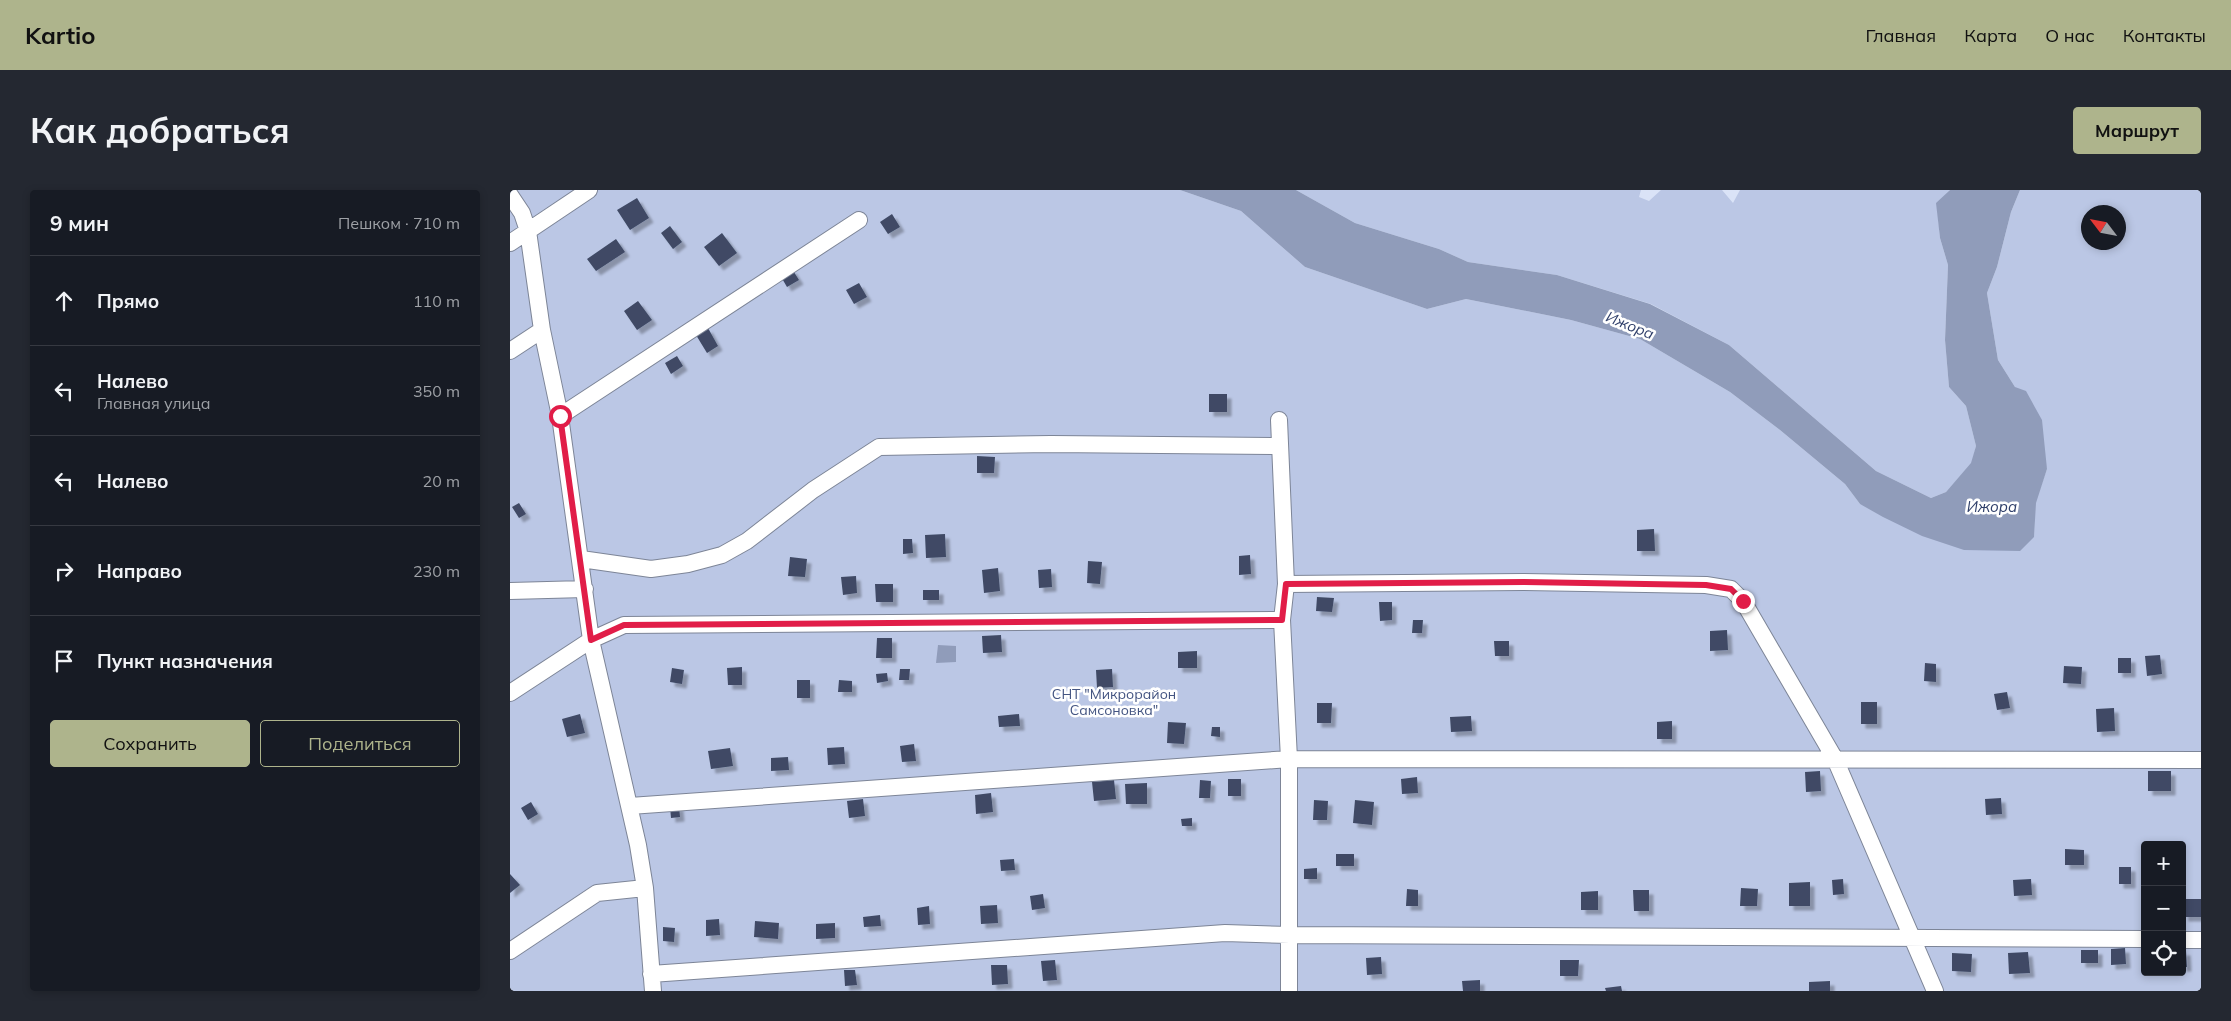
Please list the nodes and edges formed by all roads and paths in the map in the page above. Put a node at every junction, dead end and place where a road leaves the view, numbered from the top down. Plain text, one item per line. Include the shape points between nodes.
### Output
1 (589, 190) edge
2 (510, 195) edge
3 (859, 220) dead end
4 (528, 231) junction
5 (510, 243) edge
6 (542, 330) junction
7 (510, 351) edge
8 (560, 416) junction
9 (1279, 420) dead end
10 (1280, 446) junction
11 (581, 559) junction
12 (1286, 584) junction
13 (585, 589) junction
14 (510, 590) edge
15 (1282, 620) junction
16 (591, 640) junction
17 (510, 692) edge
18 (1835, 759) junction
19 (1289, 760) junction
20 (2201, 760) edge
21 (630, 806) junction
22 (645, 888) junction
23 (1290, 935) junction
24 (1912, 937) junction
25 (2141, 939) edge
26 (2186, 940) edge
27 (2201, 940) edge
28 (510, 951) edge
29 (651, 974) junction
30 (653, 991) edge
31 (1289, 991) edge
32 (1935, 991) edge

1 - 4 street
2 - 4 street via 522,213
3 - 8 street
4 - 5 street
4 - 6 street
6 - 7 street
6 - 8 street
8 - 11 street
9 - 10 street
10 - 11 street via 1051,444 879,447 812,490 747,541 722,555 651,569
10 - 12 street
11 - 13 street
12 - 15 street
12 - 18 street via 1524,582 1706,585 1731,589 1743,601
13 - 14 street
13 - 16 street
15 - 16 street via 624,625
15 - 19 street
16 - 17 street
16 - 21 street
18 - 19 street
18 - 20 street
18 - 24 street
19 - 21 street
19 - 23 street
21 - 22 street
22 - 28 street via 597,893
22 - 29 street
23 - 24 street
23 - 29 street via 1225,933
23 - 31 street
24 - 25 street
24 - 32 street
26 - 27 street
29 - 30 street

